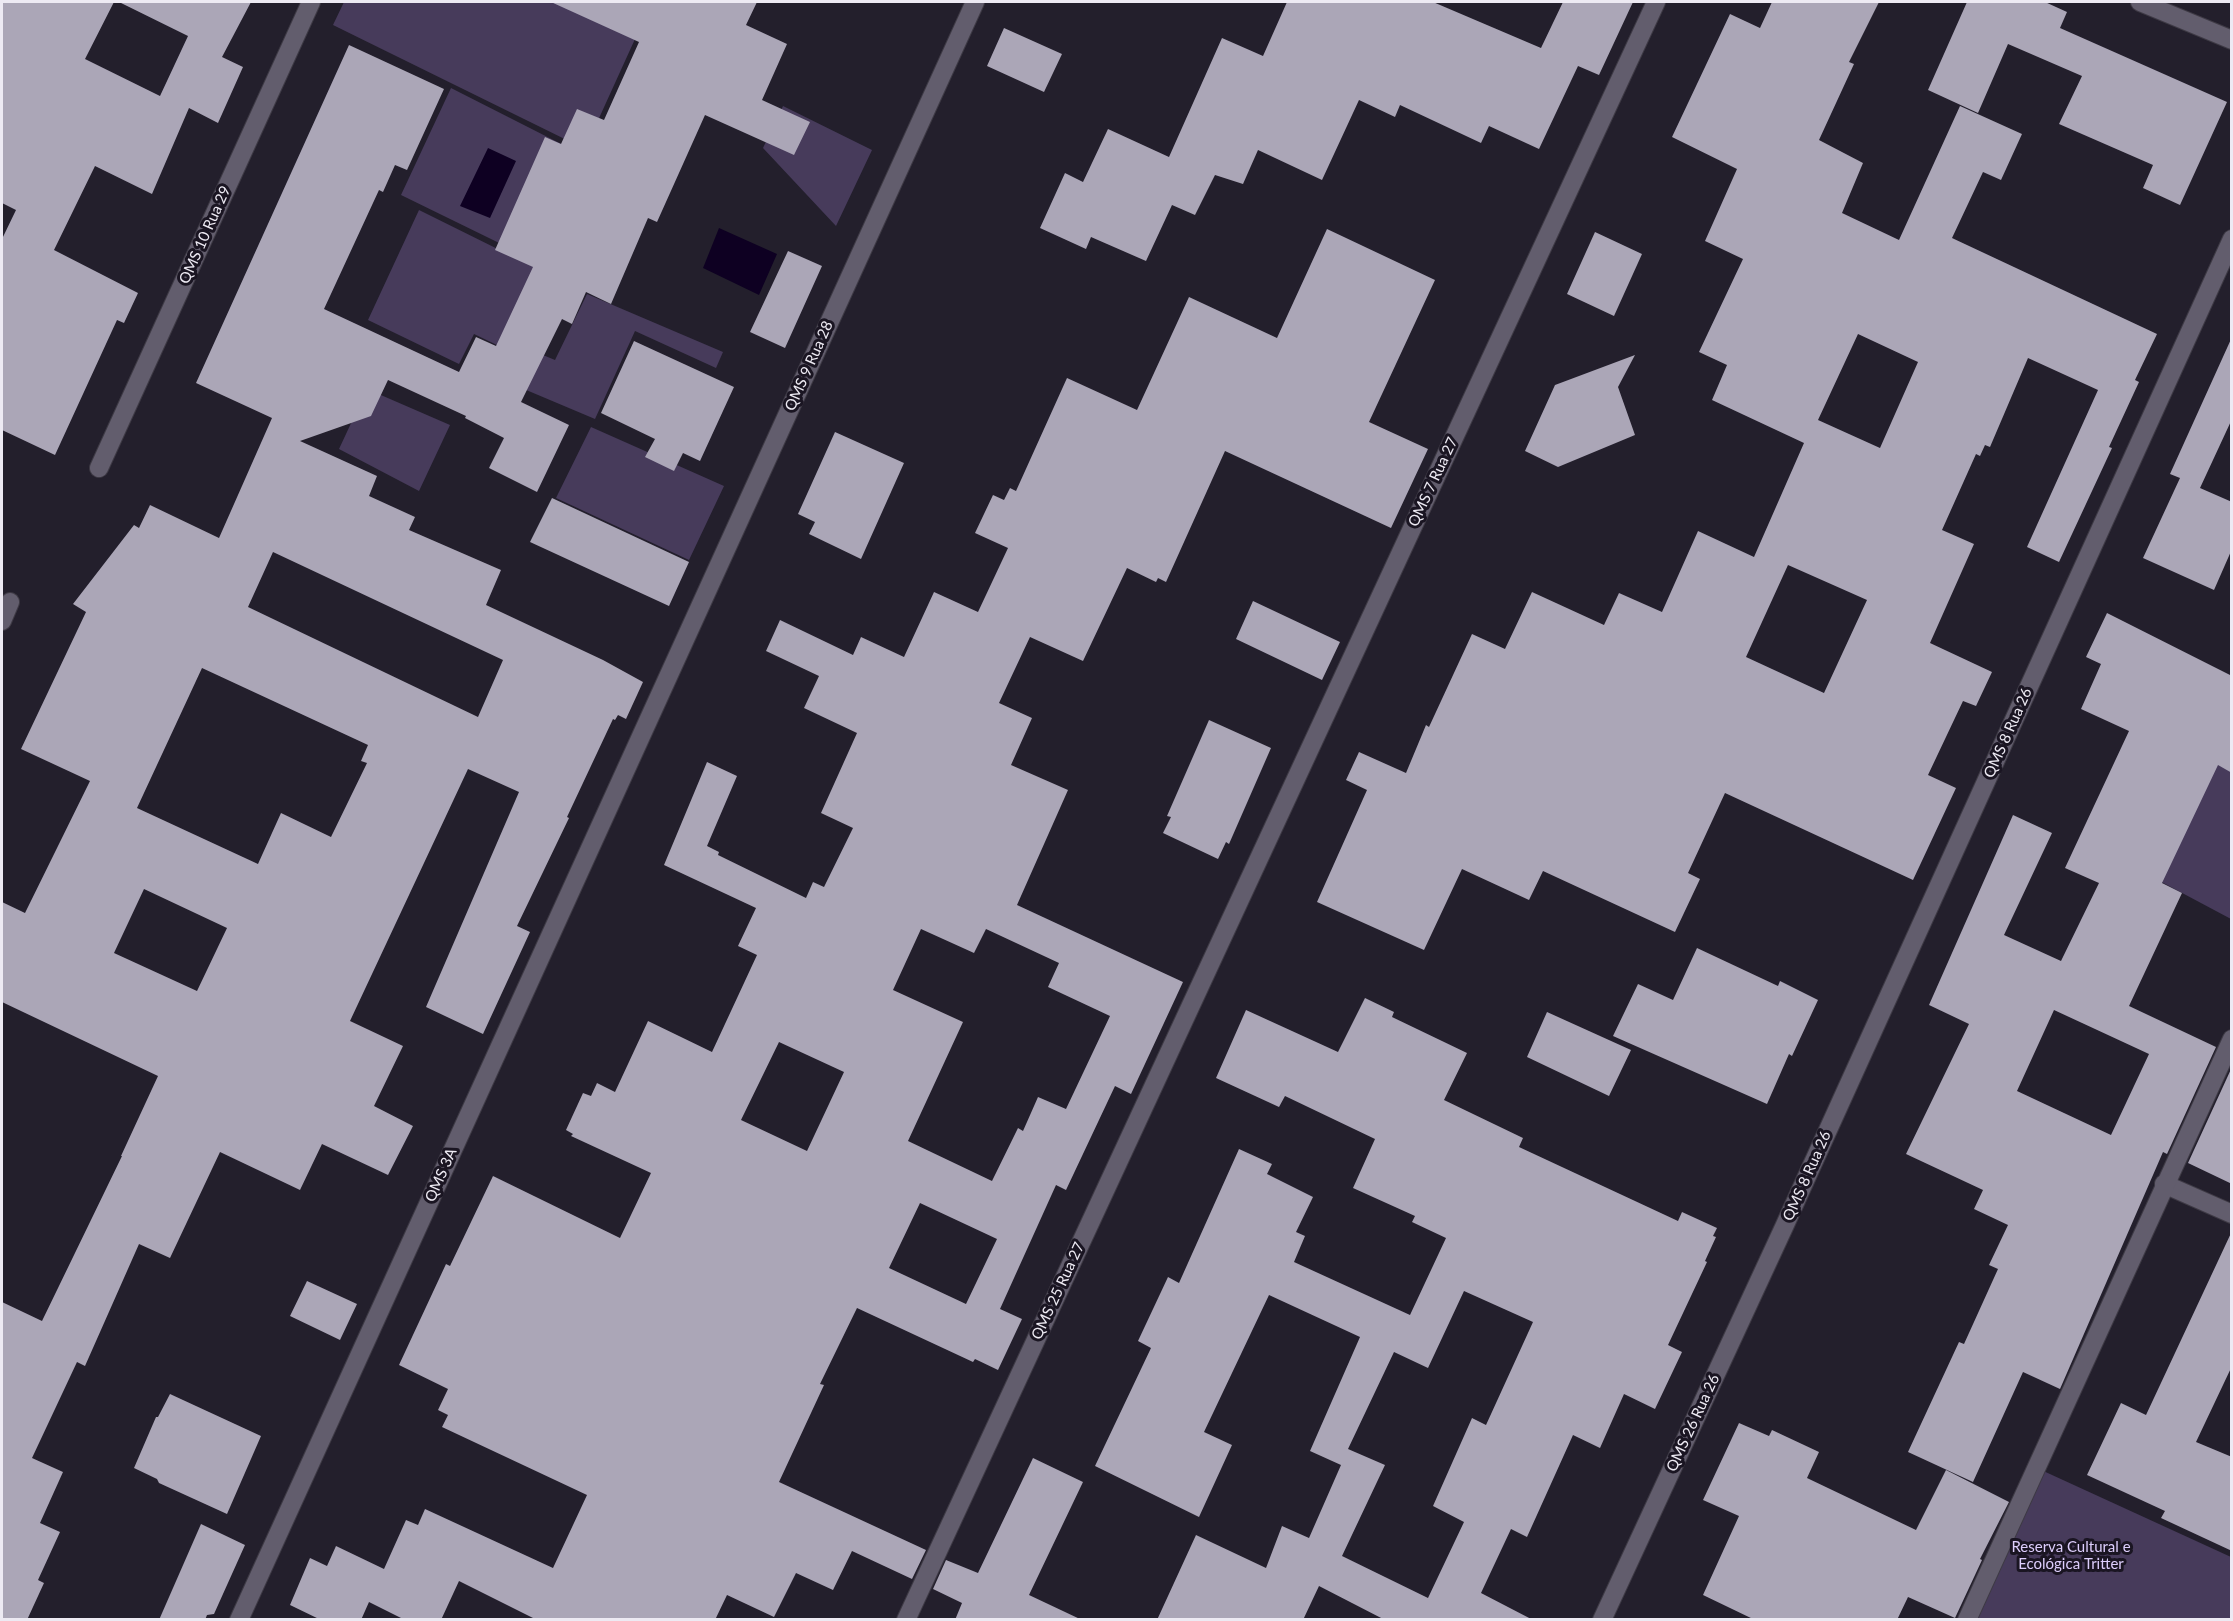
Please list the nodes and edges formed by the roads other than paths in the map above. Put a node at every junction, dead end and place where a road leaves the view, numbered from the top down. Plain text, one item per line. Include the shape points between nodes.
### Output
1 (311, 2) edge
2 (975, 2) edge
3 (1656, 2) edge
4 (2140, 2) edge
5 (2232, 40) edge
6 (2232, 240) edge
7 (99, 468) dead end
8 (10, 602) dead end
9 (2, 621) edge
10 (643, 731) joint
11 (1210, 963) joint
12 (2232, 1039) edge
13 (2164, 1184) junction
14 (2232, 1214) edge
15 (1784, 1227) joint
16 (239, 1620) edge
17 (906, 1620) edge
18 (1602, 1620) edge
19 (1967, 1620) edge

1 - 7 street, QMS 10 Rua 29
2 - 10 street, QMS 9 Rua 28
3 - 11 street, QMS 7 Rua 27
4 - 5 street
6 - 15 street, QMS 8 Rua 26
8 - 9 street
10 - 16 street, QMS 3A
11 - 17 street, QMS 25 Rua 27
12 - 13 street
13 - 14 street
13 - 19 street
15 - 18 street, QMS 26 Rua 26

